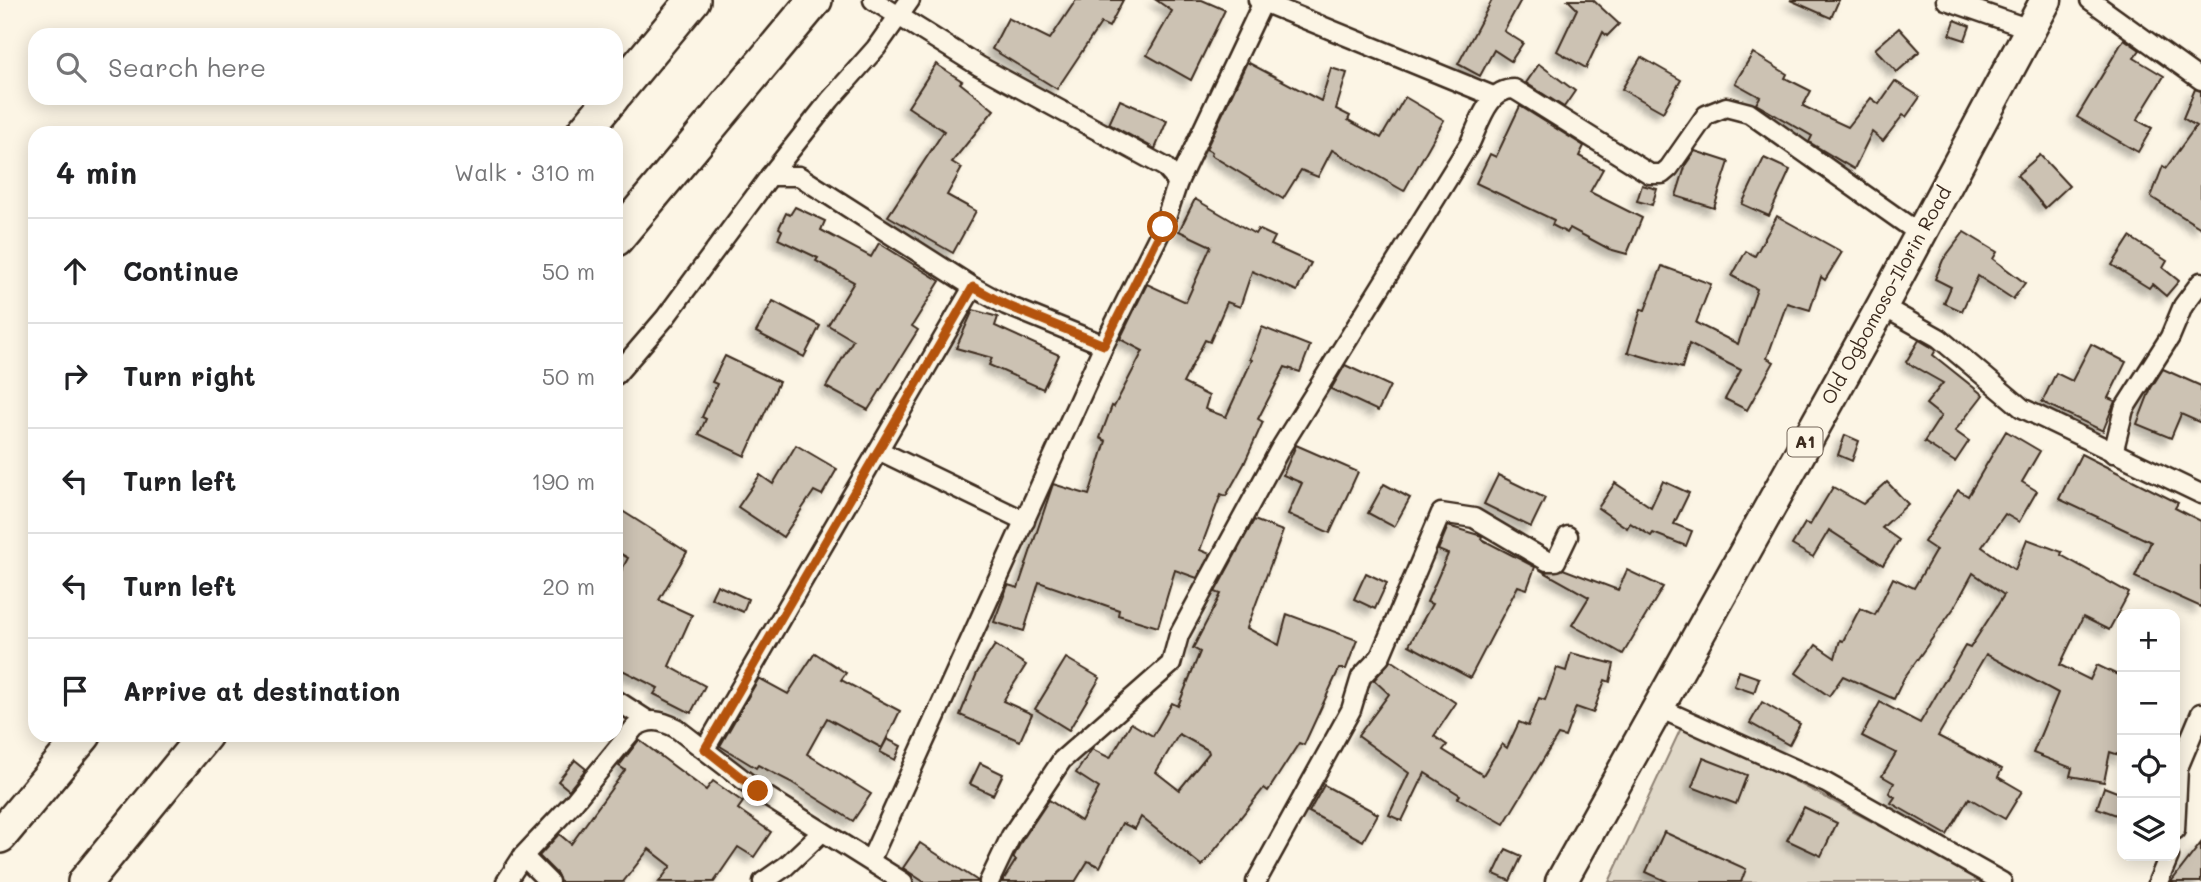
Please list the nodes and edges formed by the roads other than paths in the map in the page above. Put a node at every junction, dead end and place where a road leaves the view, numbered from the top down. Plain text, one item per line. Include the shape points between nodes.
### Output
1 (693, 0) edge
2 (815, 0) edge
3 (873, 0) edge
4 (1945, 0) edge
5 (2046, 0) edge
6 (2090, 0) edge
7 (1262, 1) edge
8 (904, 7) edge
9 (2030, 29) junction
10 (2201, 80) edge
11 (623, 85) edge
12 (1493, 96) junction
13 (606, 105) edge
14 (589, 126) edge
15 (792, 148) junction
16 (771, 176) junction
17 (799, 176) junction
18 (1178, 182) junction
19 (623, 231) edge
20 (1920, 234) junction
21 (2201, 282) edge
22 (973, 287) junction
23 (1882, 306) junction
24 (1104, 345) junction
25 (623, 367) edge
26 (880, 451) junction
27 (2113, 453) junction
28 (2201, 494) edge
29 (1025, 521) junction
30 (1569, 536) dead end
31 (623, 705) edge
32 (1657, 707) junction
33 (2201, 713) edge
34 (647, 720) junction
35 (78, 742) edge
36 (199, 742) edge
37 (623, 742) edge
38 (623, 742) edge
39 (705, 749) junction
40 (2177, 798) edge
41 (821, 833) junction
42 (0, 836) edge
43 (523, 856) junction
44 (871, 859) junction
45 (2167, 861) edge
46 (85, 882) edge
47 (506, 882) edge
48 (549, 882) edge
49 (763, 882) edge
50 (903, 882) edge
51 (989, 882) edge
52 (1256, 882) edge
53 (1562, 882) edge
54 (2002, 882) edge
55 (2158, 882) edge

1 - 11 highway
2 - 19 highway
3 - 8 street
4 - 9 street
5 - 9 highway, Old Ogbomoso-Ilorin Road / A1
6 - 10 street
7 - 12 street
7 - 18 street
8 - 15 street via 876,48
8 - 18 street via 979,66 1165,167
9 - 20 highway, Old Ogbomoso-Ilorin Road / A1
12 - 20 street via 1502,89 1514,89 1650,174 1662,174 1669,168 1706,115 1726,107 1749,113
12 - 51 street via 1470,143 1280,449 1179,635 1171,664 1062,760 1012,836
13 - 14 highway
15 - 16 street
15 - 17 street
16 - 17 street
16 - 25 street
17 - 22 street
18 - 24 street via 1163,227
20 - 23 highway, Old Ogbomoso-Ilorin Road / A1
21 - 27 street via 2124,409
22 - 24 street
22 - 26 street
23 - 27 street via 1939,338 2022,408
23 - 32 highway, Old Ogbomoso-Ilorin Road / A1
24 - 29 street
26 - 29 street
26 - 39 street
27 - 28 street
29 - 44 street
30 - 52 street via 1556,561 1547,561 1474,518 1441,513 1380,657 1361,677 1351,710
31 - 34 street
32 - 53 highway, Old Ogbomoso-Ilorin Road / A1
32 - 54 street via 1826,783
33 - 40 street via 2178,768
34 - 37 street
34 - 39 street via 676,728
35 - 42 highway
36 - 46 highway
38 - 43 street
39 - 41 street
41 - 44 street
41 - 49 street
43 - 47 street
43 - 48 street
44 - 50 street
45 - 55 street

